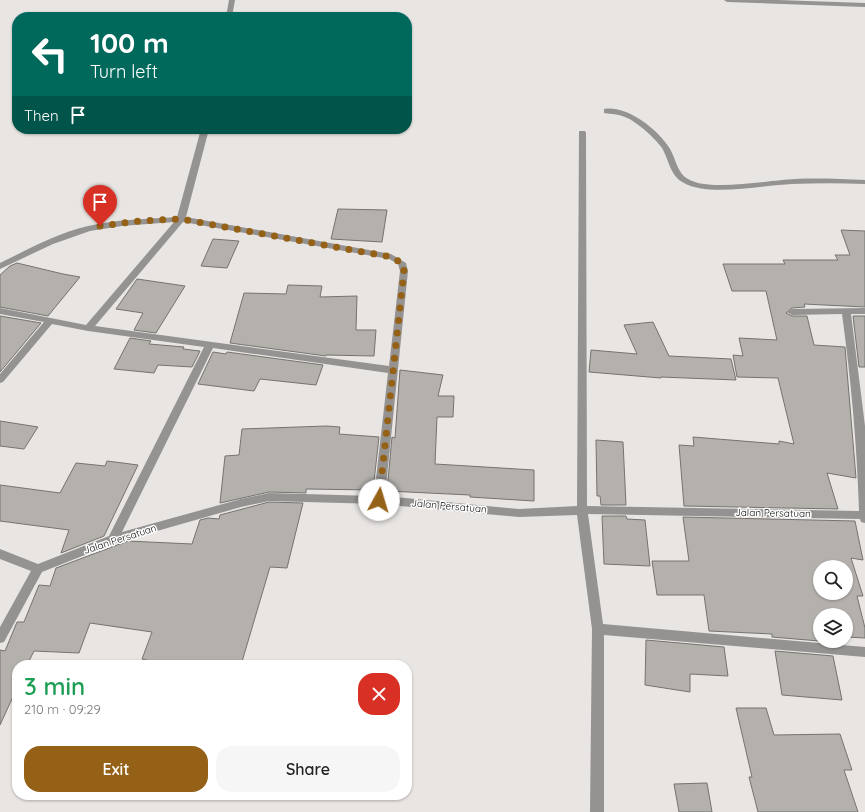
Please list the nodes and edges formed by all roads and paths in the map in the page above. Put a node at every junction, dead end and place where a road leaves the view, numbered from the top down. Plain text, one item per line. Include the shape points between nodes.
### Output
1 (232, 0) edge
2 (727, 0) edge
3 (865, 5) edge
4 (230, 12) edge
5 (607, 111) dead end
6 (582, 133) dead end
7 (204, 134) edge
8 (865, 182) edge
9 (181, 219) junction
10 (0, 266) edge
11 (0, 311) edge
12 (846, 311) junction
13 (865, 311) edge
14 (792, 312) dead end
15 (50, 321) junction
16 (88, 328) junction
17 (209, 346) junction
18 (393, 370) junction
19 (0, 380) edge
20 (379, 500) junction
21 (582, 510) junction
22 (865, 515) edge
23 (865, 519) edge
24 (113, 539) junction
25 (0, 554) edge
26 (38, 569) junction
27 (598, 630) junction
28 (0, 638) edge
29 (865, 652) edge
30 (597, 812) edge

1 - 4 street
2 - 3 street
5 - 8 street via 634,117 665,148 682,179 694,185 762,185 796,181
6 - 21 street
7 - 9 street
9 - 10 street via 100,226 57,239
9 - 16 street
9 - 18 street via 391,257 402,263 404,271
11 - 15 street
12 - 13 street
12 - 14 street
12 - 22 street via 856,384
15 - 16 street
15 - 19 street
16 - 17 street
17 - 18 street
17 - 24 street
18 - 20 street
20 - 21 street, Jalan Persatuan via 518,513
20 - 24 street, Jalan Persatuan via 269,497
21 - 22 street, Jalan Persatuan
21 - 27 street
22 - 23 street
24 - 26 street, Jalan Persatuan
25 - 26 street
26 - 28 street
27 - 29 street
27 - 30 street

